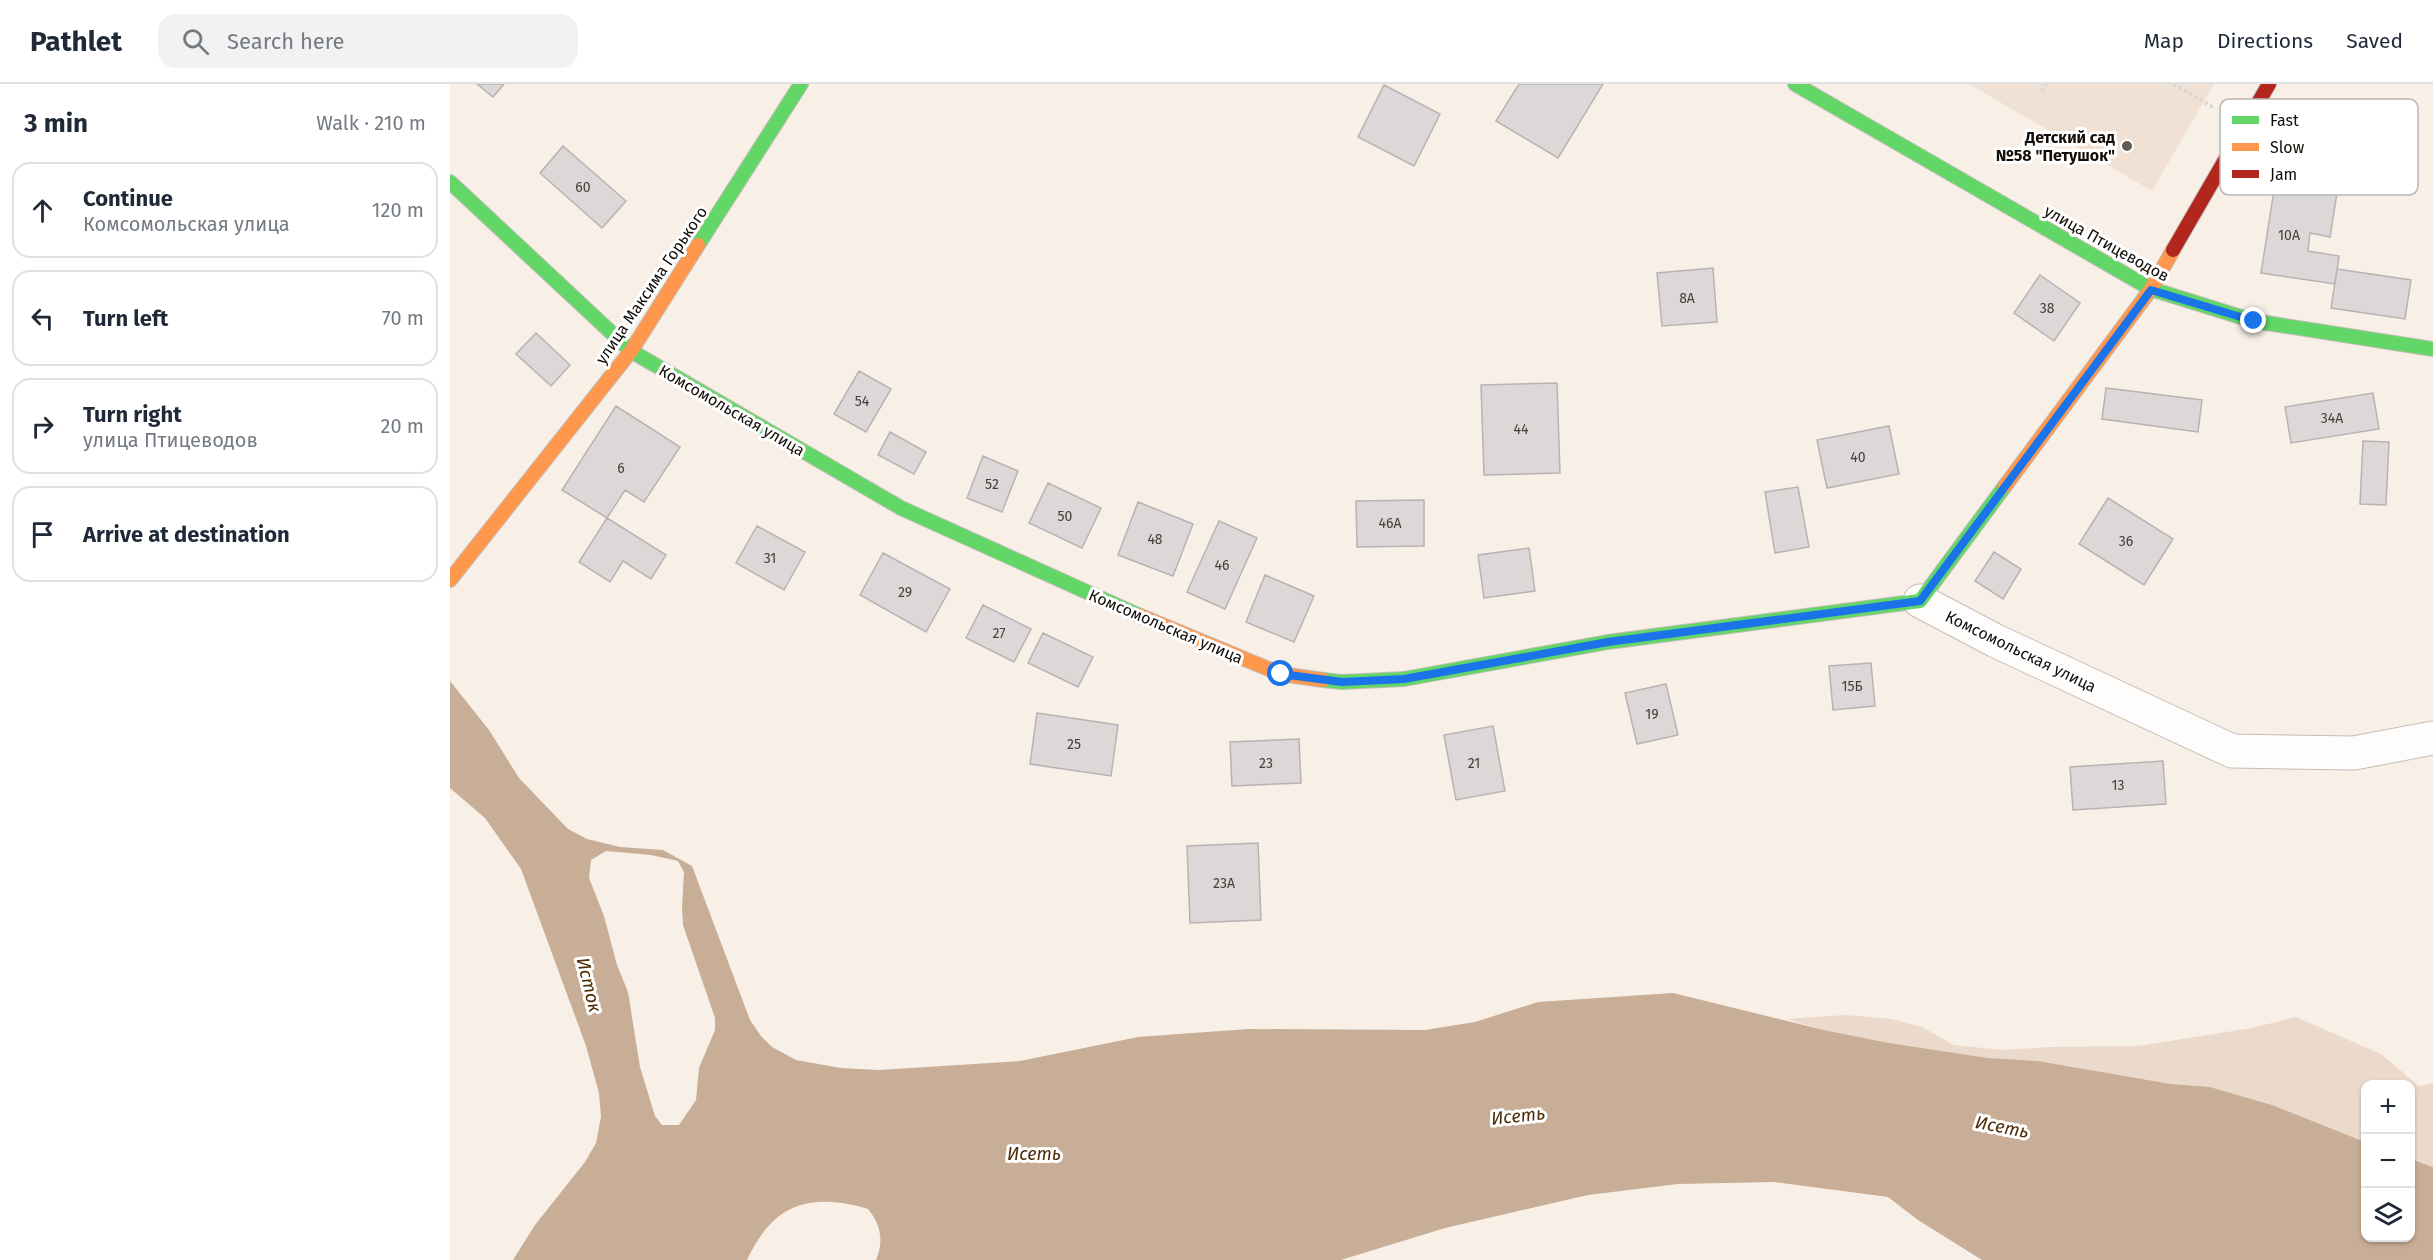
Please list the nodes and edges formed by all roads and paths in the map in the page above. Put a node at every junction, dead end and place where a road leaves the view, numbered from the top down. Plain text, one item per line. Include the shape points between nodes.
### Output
1 (801, 84) edge
2 (1795, 84) edge
3 (2046, 84) edge
4 (2174, 84) edge
5 (2269, 84) edge
6 (2042, 91) dead end
7 (2260, 99) edge
8 (2220, 113) edge
9 (2220, 170) edge
10 (450, 182) edge
11 (2151, 290) junction
12 (2433, 349) edge
13 (631, 351) junction
14 (450, 580) edge
15 (1920, 601) junction
16 (2433, 738) edge

1 - 13 street, улица Максима Горького
2 - 11 street, улица Птицеводов
3 - 6 path
4 - 8 path
5 - 7 street
9 - 11 street
10 - 13 street, Комсомольская улица
11 - 12 street, улица Птицеводов via 2254,321
11 - 15 street
13 - 14 street, улица Максима Горького
13 - 15 street, Комсомольская улица via 901,508 1098,598 1281,674 1342,682 1404,679 1608,642
15 - 16 street, Комсомольская улица via 1996,641 2232,751 2354,753

